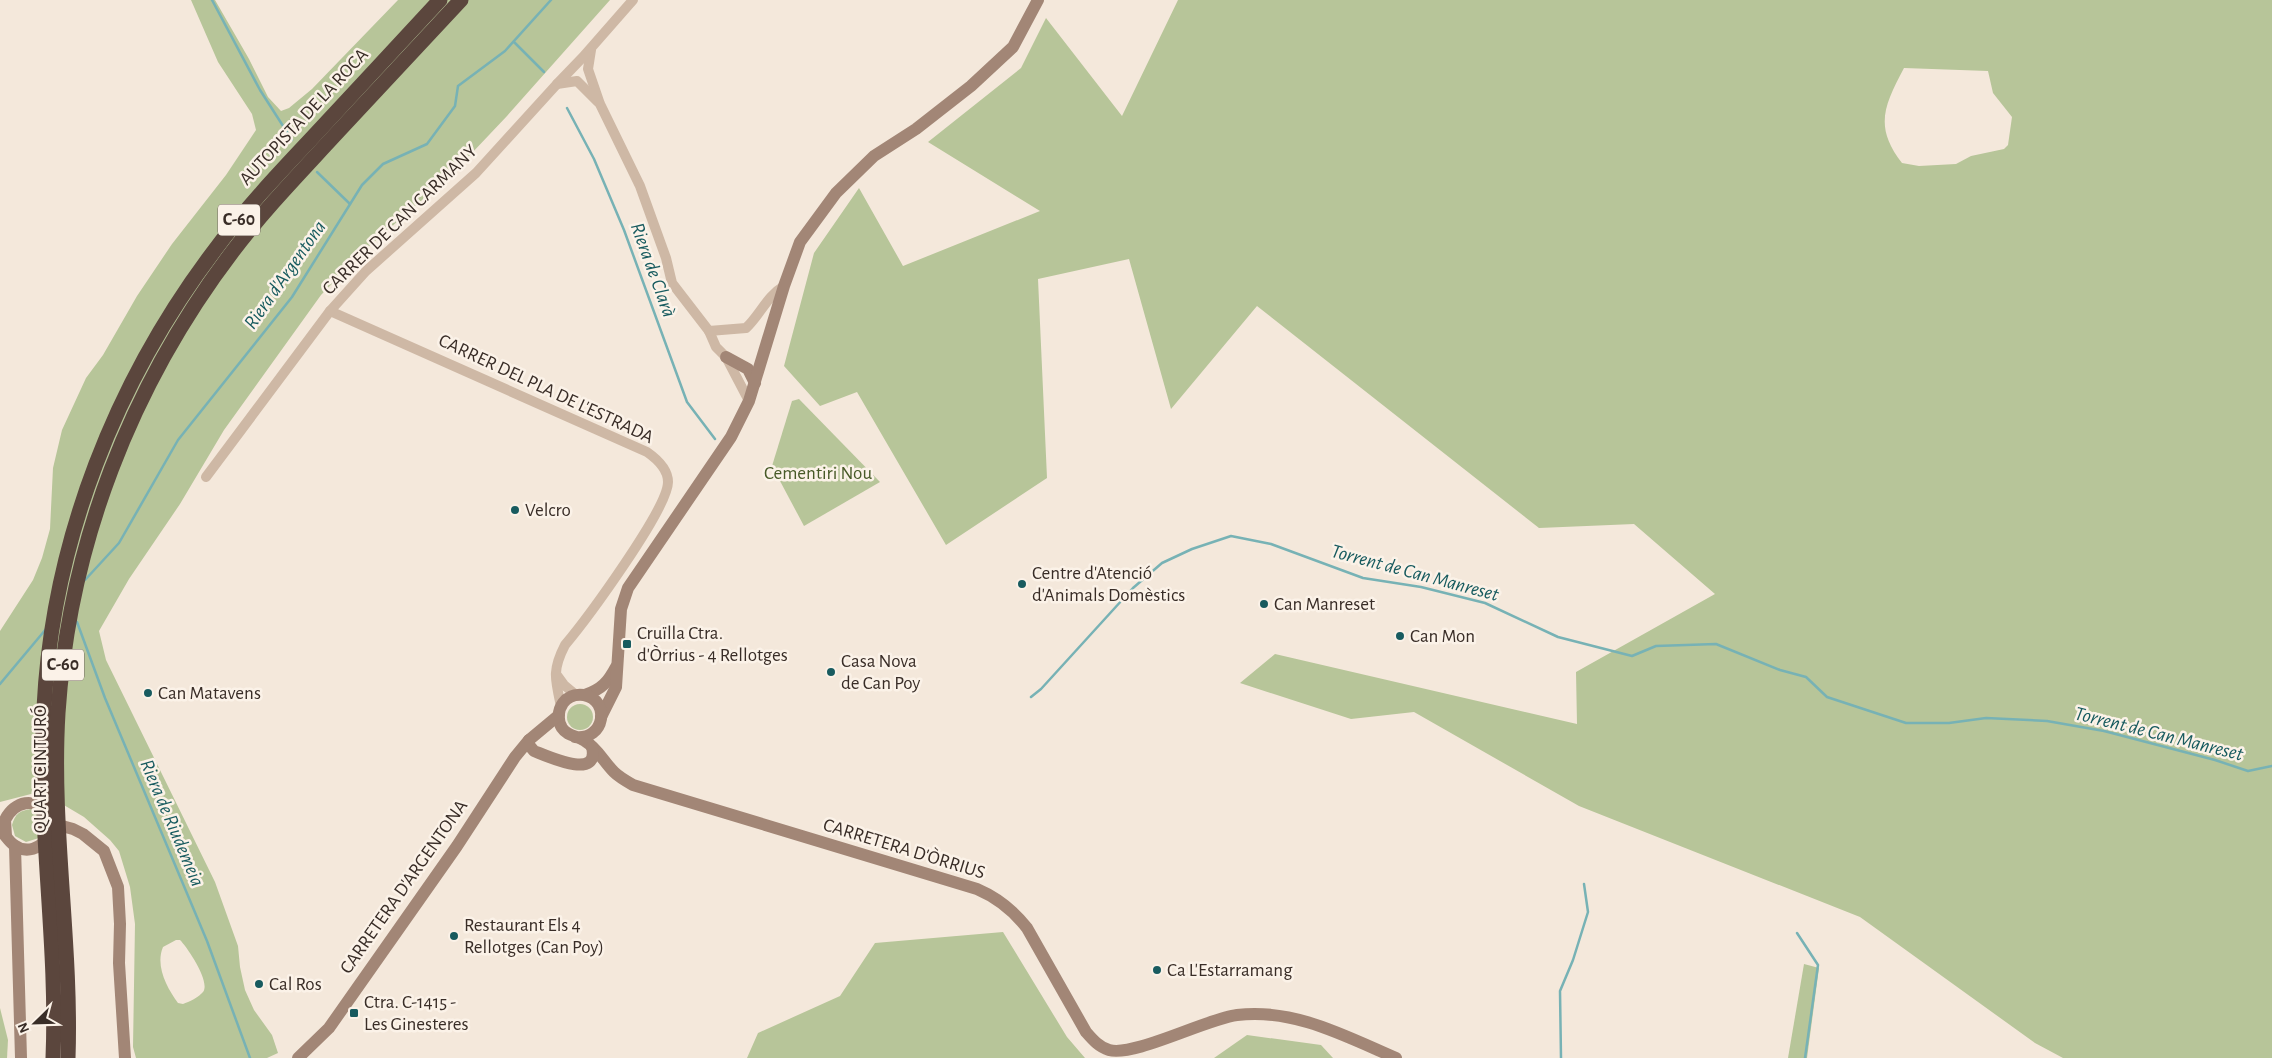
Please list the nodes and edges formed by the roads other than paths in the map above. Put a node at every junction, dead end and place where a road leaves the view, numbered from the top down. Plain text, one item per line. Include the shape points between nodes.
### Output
1 (440, 0) edge
2 (461, 0) edge
3 (633, 0) edge
4 (1038, 0) edge
5 (591, 47) junction
6 (557, 84) junction
7 (600, 104) junction
8 (784, 286) junction
9 (330, 311) junction
10 (709, 331) junction
11 (726, 357) junction
12 (755, 383) junction
13 (750, 401) junction
14 (115, 457) joint
15 (206, 477) dead end
16 (91, 478) joint
17 (617, 665) junction
18 (555, 672) junction
19 (581, 695) junction
20 (560, 711) junction
21 (600, 723) junction
22 (571, 735) junction
23 (534, 737) junction
24 (595, 750) junction
25 (14, 806) junction
26 (0, 809) edge
27 (51, 824) junction
28 (3, 833) edge
29 (15, 846) junction
30 (50, 932) junction
31 (68, 968) junction
32 (300, 1057) edge
33 (21, 1058) edge
34 (43, 1058) edge
35 (53, 1058) edge
36 (68, 1058) edge
37 (76, 1058) edge
38 (125, 1058) edge
39 (1396, 1058) edge

1 - 16 highway, AUTOPISTA DE LA ROCA / C-60 via 258,196 212,253 146,355
2 - 14 highway, AUTOPISTA DE LA ROCA / C-60 via 300,173 233,251 164,355
3 - 5 street, CARRER DE CAN CARMANY
4 - 8 street via 1006,53 971,86 916,129 874,156 836,193 800,242
5 - 6 street, CARRER DE CAN CARMANY
5 - 7 street via 588,69
6 - 7 street via 577,80
6 - 9 street, CARRER DE CAN CARMANY via 476,173 366,271
7 - 10 street via 640,186 672,283
8 - 10 street via 773,292 746,328
8 - 12 street
9 - 15 street, CARRER DE CAN CARMANY
9 - 18 street, CARRER DEL PLA DE L'ESTRADA via 647,452 661,462 668,482 660,508 565,645 556,661
10 - 11 street via 716,347
11 - 12 street via 748,369
11 - 13 street
12 - 13 street
13 - 17 street via 731,437 628,588 621,609
14 - 31 highway, QUART CINTURÓ / C-60 via 82,561 65,647 58,713 57,760
16 - 30 highway, QUART CINTURÓ / C-60 via 61,585 46,678 42,773
17 - 19 street via 608,683 599,690
17 - 21 street via 616,687
18 - 19 street via 564,685
18 - 20 street, CARRER DEL PLA DE L'ESTRADA
19 - 20 street via 569,698
19 - 21 street via 597,703
20 - 22 street via 560,725
20 - 23 street, CARRETERA D'ARGENTONA
21 - 22 street via 588,736
21 - 24 street
22 - 23 street
22 - 24 street, CARRETERA D'ÒRRIUS via 584,740
23 - 24 street via 529,745 534,751 580,766 589,763
23 - 32 street, CARRETERA D'ARGENTONA via 515,757 457,846 329,1028
24 - 39 street, CARRETERA D'ÒRRIUS via 615,773 633,785 993,896 1016,914 1027,928 1090,1036 1111,1051 1135,1047 1227,1017 1271,1014 1300,1019
25 - 26 street
25 - 27 street via 24,802 38,805 45,809
25 - 28 street via 5,820
27 - 29 street via 50,835 39,847 28,850
27 - 38 street via 83,834 104,851 118,886
28 - 29 street
29 - 33 street
30 - 34 highway, C-60
30 - 35 highway, QUART CINTURÓ / C-60 via 54,992
31 - 36 highway, QUART CINTURÓ / C-60
31 - 37 highway, C-60 via 77,1012

